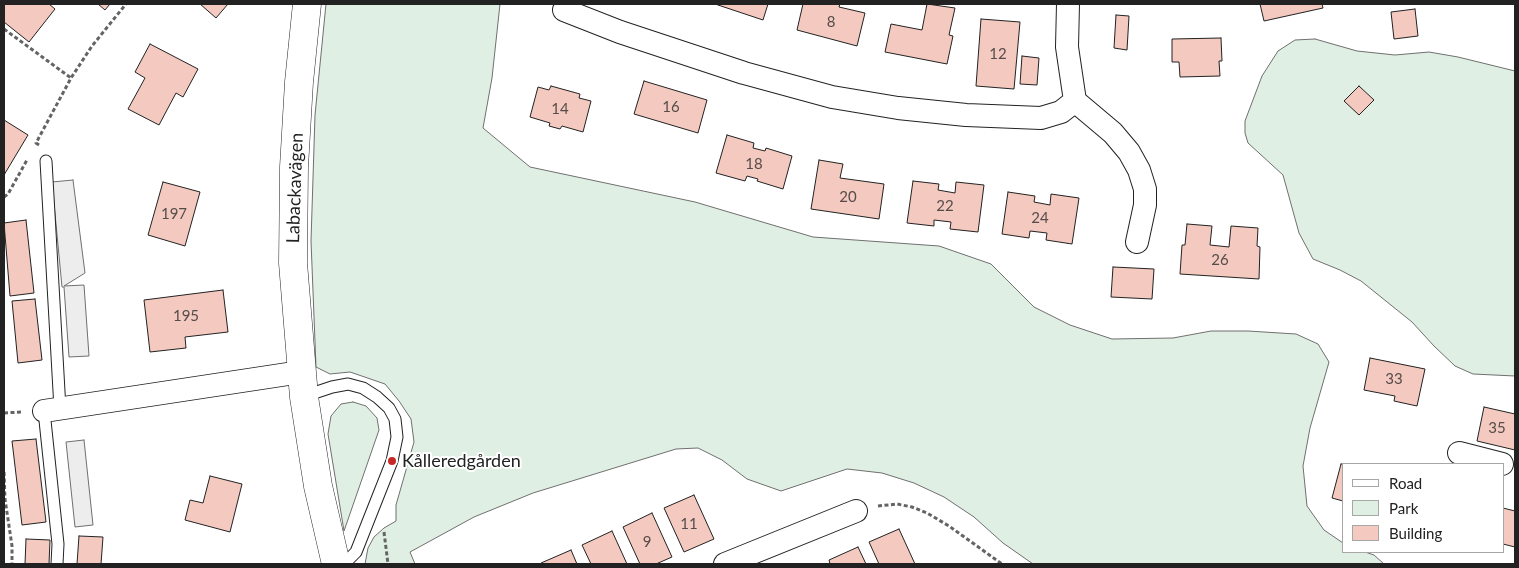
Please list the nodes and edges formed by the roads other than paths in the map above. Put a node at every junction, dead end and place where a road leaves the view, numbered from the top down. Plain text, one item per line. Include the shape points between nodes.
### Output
1 (307, 4) edge
2 (1068, 4) edge
3 (564, 10) dead end
4 (1075, 101) junction
5 (46, 161) road end
6 (1137, 242) dead end
7 (303, 384) junction
8 (52, 410) junction
9 (1459, 453) dead end
10 (1498, 463) edge
11 (856, 511) road end
12 (57, 564) edge
13 (336, 564) edge
14 (344, 564) edge
15 (726, 564) edge

1 - 7 street, Labackavägen via 294,167 293,263
2 - 4 street via 1068,47
3 - 4 street via 744,73 832,97 966,115 1041,118 1061,112
4 - 6 street via 1112,133 1140,170 1145,205
5 - 8 lane
7 - 8 street
7 - 13 street, Labackavägen via 318,486
7 - 14 lane via 332,387 348,384 362,388 378,397 395,419 398,437 392,460 356,552
8 - 12 lane
9 - 10 street
11 - 15 street

